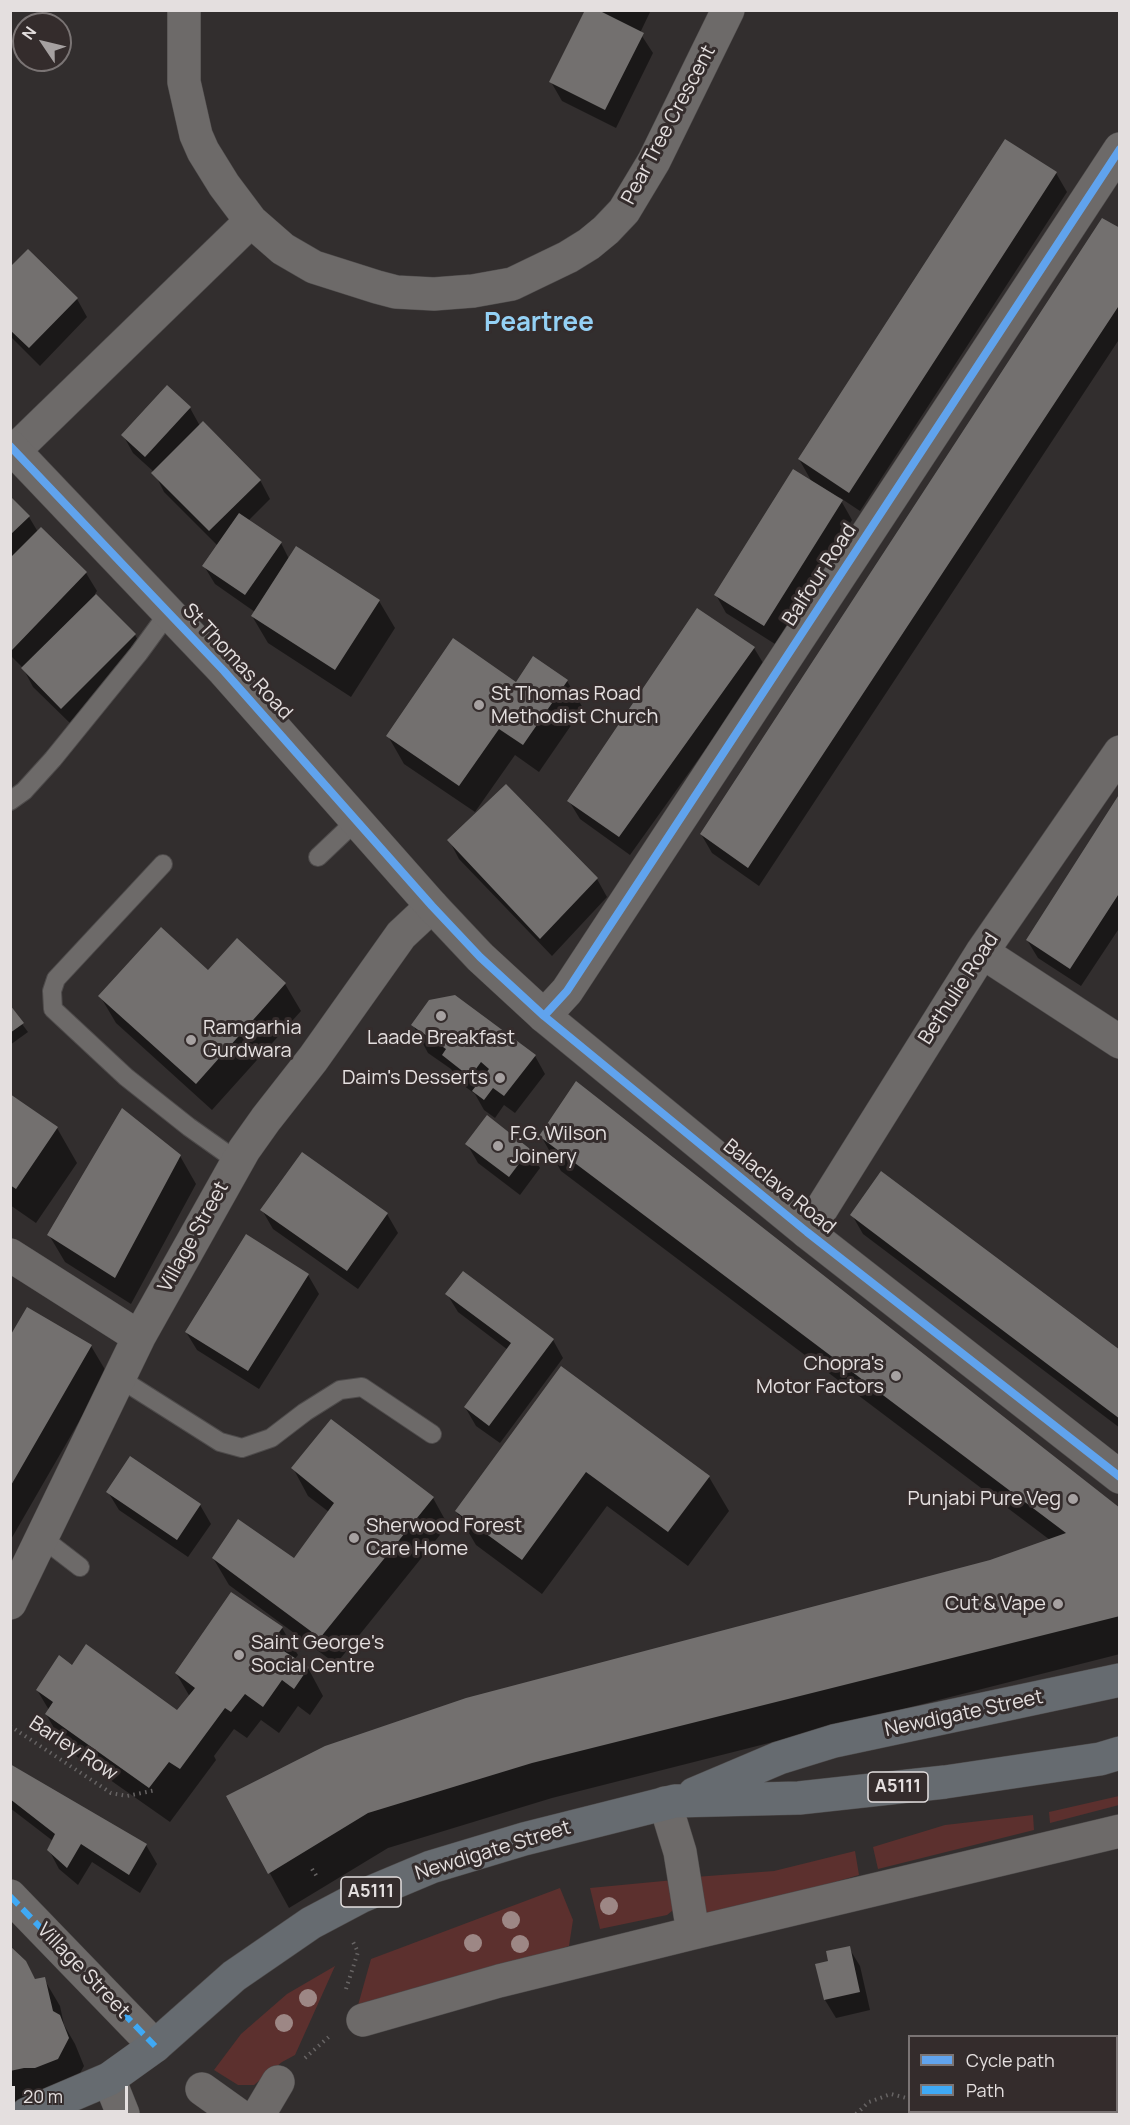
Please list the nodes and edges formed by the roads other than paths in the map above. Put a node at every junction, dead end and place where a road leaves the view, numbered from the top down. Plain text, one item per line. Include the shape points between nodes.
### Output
1 (183, 10) edge
2 (728, 10) edge
3 (1115, 167) edge
4 (251, 221) junction
5 (13, 448) edge
6 (169, 612) junction
7 (1119, 752) edge
8 (10, 801) edge
9 (357, 820) junction
10 (318, 857) dead end
11 (163, 864) dead end
12 (432, 906) junction
13 (982, 952) junction
14 (544, 1016) junction
15 (1119, 1042) edge
16 (237, 1161) junction
17 (807, 1232) junction
18 (10, 1255) edge
19 (139, 1337) junction
20 (119, 1378) junction
21 (432, 1434) dead end
22 (1119, 1477) edge
23 (41, 1537) junction
24 (80, 1567) dead end
25 (10, 1603) edge
26 (1119, 1680) edge
27 (1119, 1753) edge
28 (670, 1802) junction
29 (1119, 1832) edge
30 (10, 1896) edge
31 (693, 1933) junction
32 (349, 2022) dead end
33 (155, 2046) junction
34 (109, 2079) junction
35 (278, 2082) dead end
36 (202, 2089) dead end
37 (27, 2115) edge
38 (123, 2115) edge
39 (237, 2115) edge
40 (259, 2115) edge

1 - 4 street, Pear Tree Crescent via 184,82 196,135 224,186
2 - 4 street, Pear Tree Crescent via 654,161 624,211 589,244 512,284 434,294 396,292 314,267 283,249
3 - 14 street, Balfour Road via 574,981
4 - 5 street
5 - 6 street, St Thomas Road
6 - 8 lane via 53,759
6 - 9 street, St Thomas Road
7 - 13 street, Bethulie Road
9 - 10 lane
9 - 12 street, St Thomas Road
11 - 16 lane via 56,980 51,991 53,1009 126,1077
12 - 14 street, Balaclava Road
12 - 16 street, Village Street via 401,935
13 - 15 street
13 - 17 street, Bethulie Road
14 - 17 street, Balaclava Road
16 - 19 street, Village Street
17 - 22 street, Balaclava Road
18 - 19 street
19 - 20 street, Village Street
20 - 21 lane via 220,1442 242,1448 271,1438 340,1389 362,1387
20 - 23 street, Village Street
23 - 24 lane
23 - 25 street, Village Street
26 - 28 highway, Newdigate Street / A5111 via 834,1741 779,1758
27 - 28 highway, Newdigate Street / A5111 via 945,1782 799,1798
28 - 31 street
28 - 33 highway, Newdigate Street / A5111 via 431,1867 336,1909 234,1976
29 - 31 street
30 - 33 street, Village Street
31 - 32 street
33 - 34 highway, A5111
34 - 37 highway, A5111
34 - 38 street
35 - 40 street
36 - 39 street

